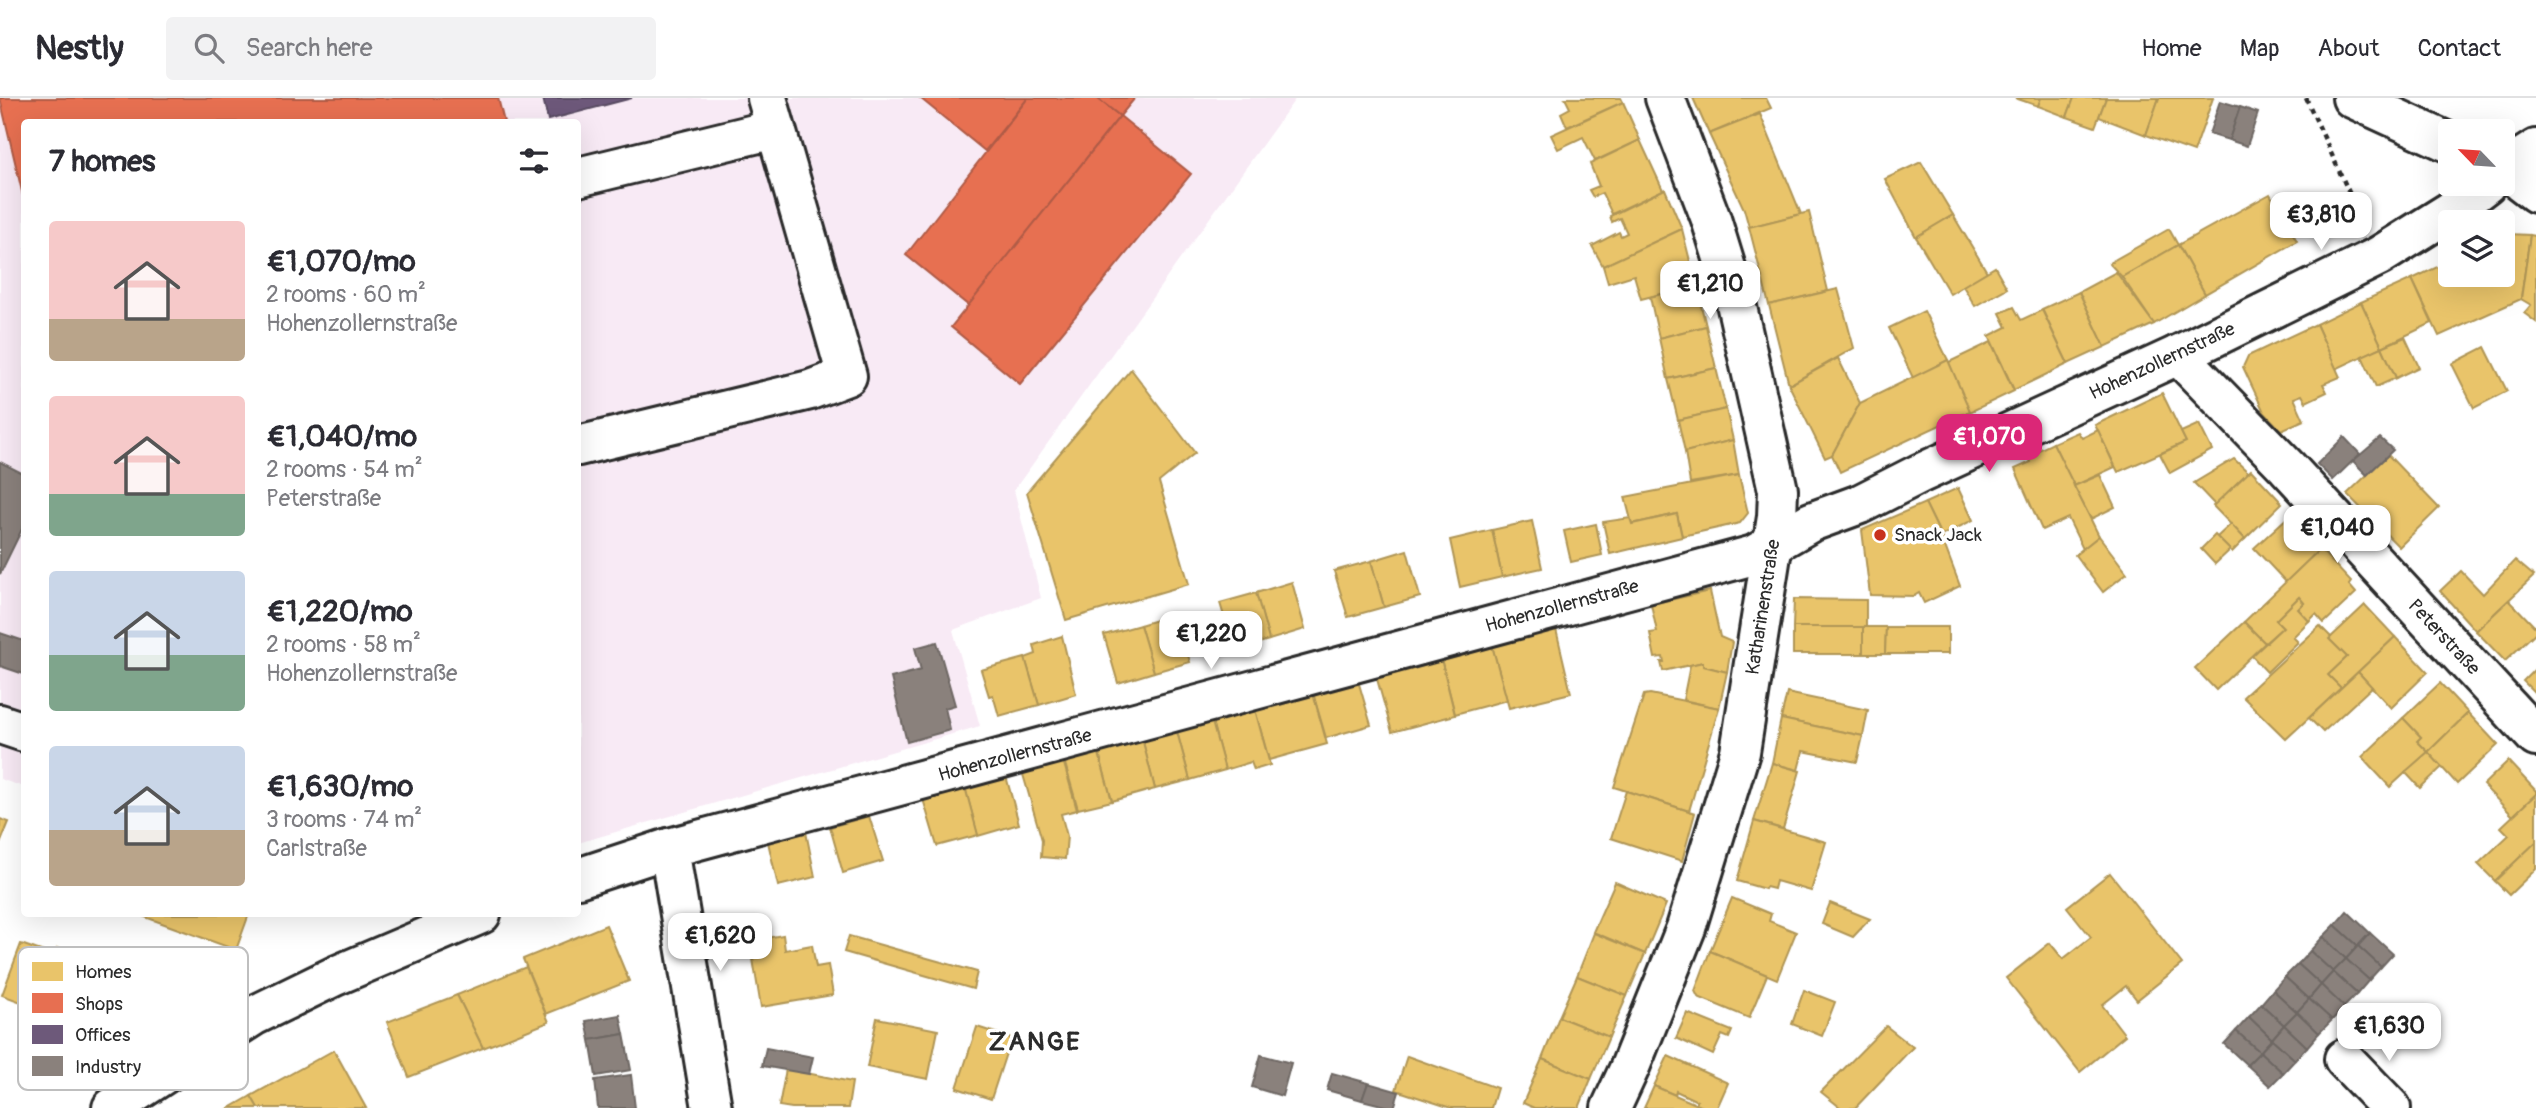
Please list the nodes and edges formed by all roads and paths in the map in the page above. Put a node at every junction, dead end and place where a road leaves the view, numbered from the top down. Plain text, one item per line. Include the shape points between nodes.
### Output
1 (1665, 98) edge
2 (2306, 98) edge
3 (2352, 98) edge
4 (771, 114) edge
5 (2438, 137) edge
6 (581, 176) edge
7 (2515, 176) edge
8 (2536, 193) edge
9 (2470, 196) edge
10 (2379, 257) junction
11 (2178, 355) junction
12 (581, 445) edge
13 (1773, 545) junction
14 (0, 724) edge
15 (21, 731) edge
16 (2536, 737) edge
17 (668, 848) junction
18 (581, 877) edge
19 (474, 917) edge
20 (248, 1019) edge
21 (2344, 1059) dead end
22 (140, 1090) edge
23 (112, 1108) edge
24 (712, 1108) edge
25 (1611, 1108) edge
26 (2391, 1108) edge

1 - 13 street, Katharinenstraße via 1734,294 1777,490
2 - 10 path
3 - 5 street
4 - 6 street
4 - 12 street via 847,376 810,390
7 - 8 street
9 - 10 street, Hohenzollernstraße
10 - 11 street, Hohenzollernstraße
11 - 13 street, Hohenzollernstraße via 1860,504 1811,522
11 - 16 street, Peterstraße
13 - 17 street, Hohenzollernstraße via 1754,555
13 - 25 street, Katharinenstraße via 1740,752 1686,928
14 - 15 street
17 - 18 street, Hohenzollernstraße
17 - 24 street
19 - 20 street via 335,976
21 - 26 street
22 - 23 street

